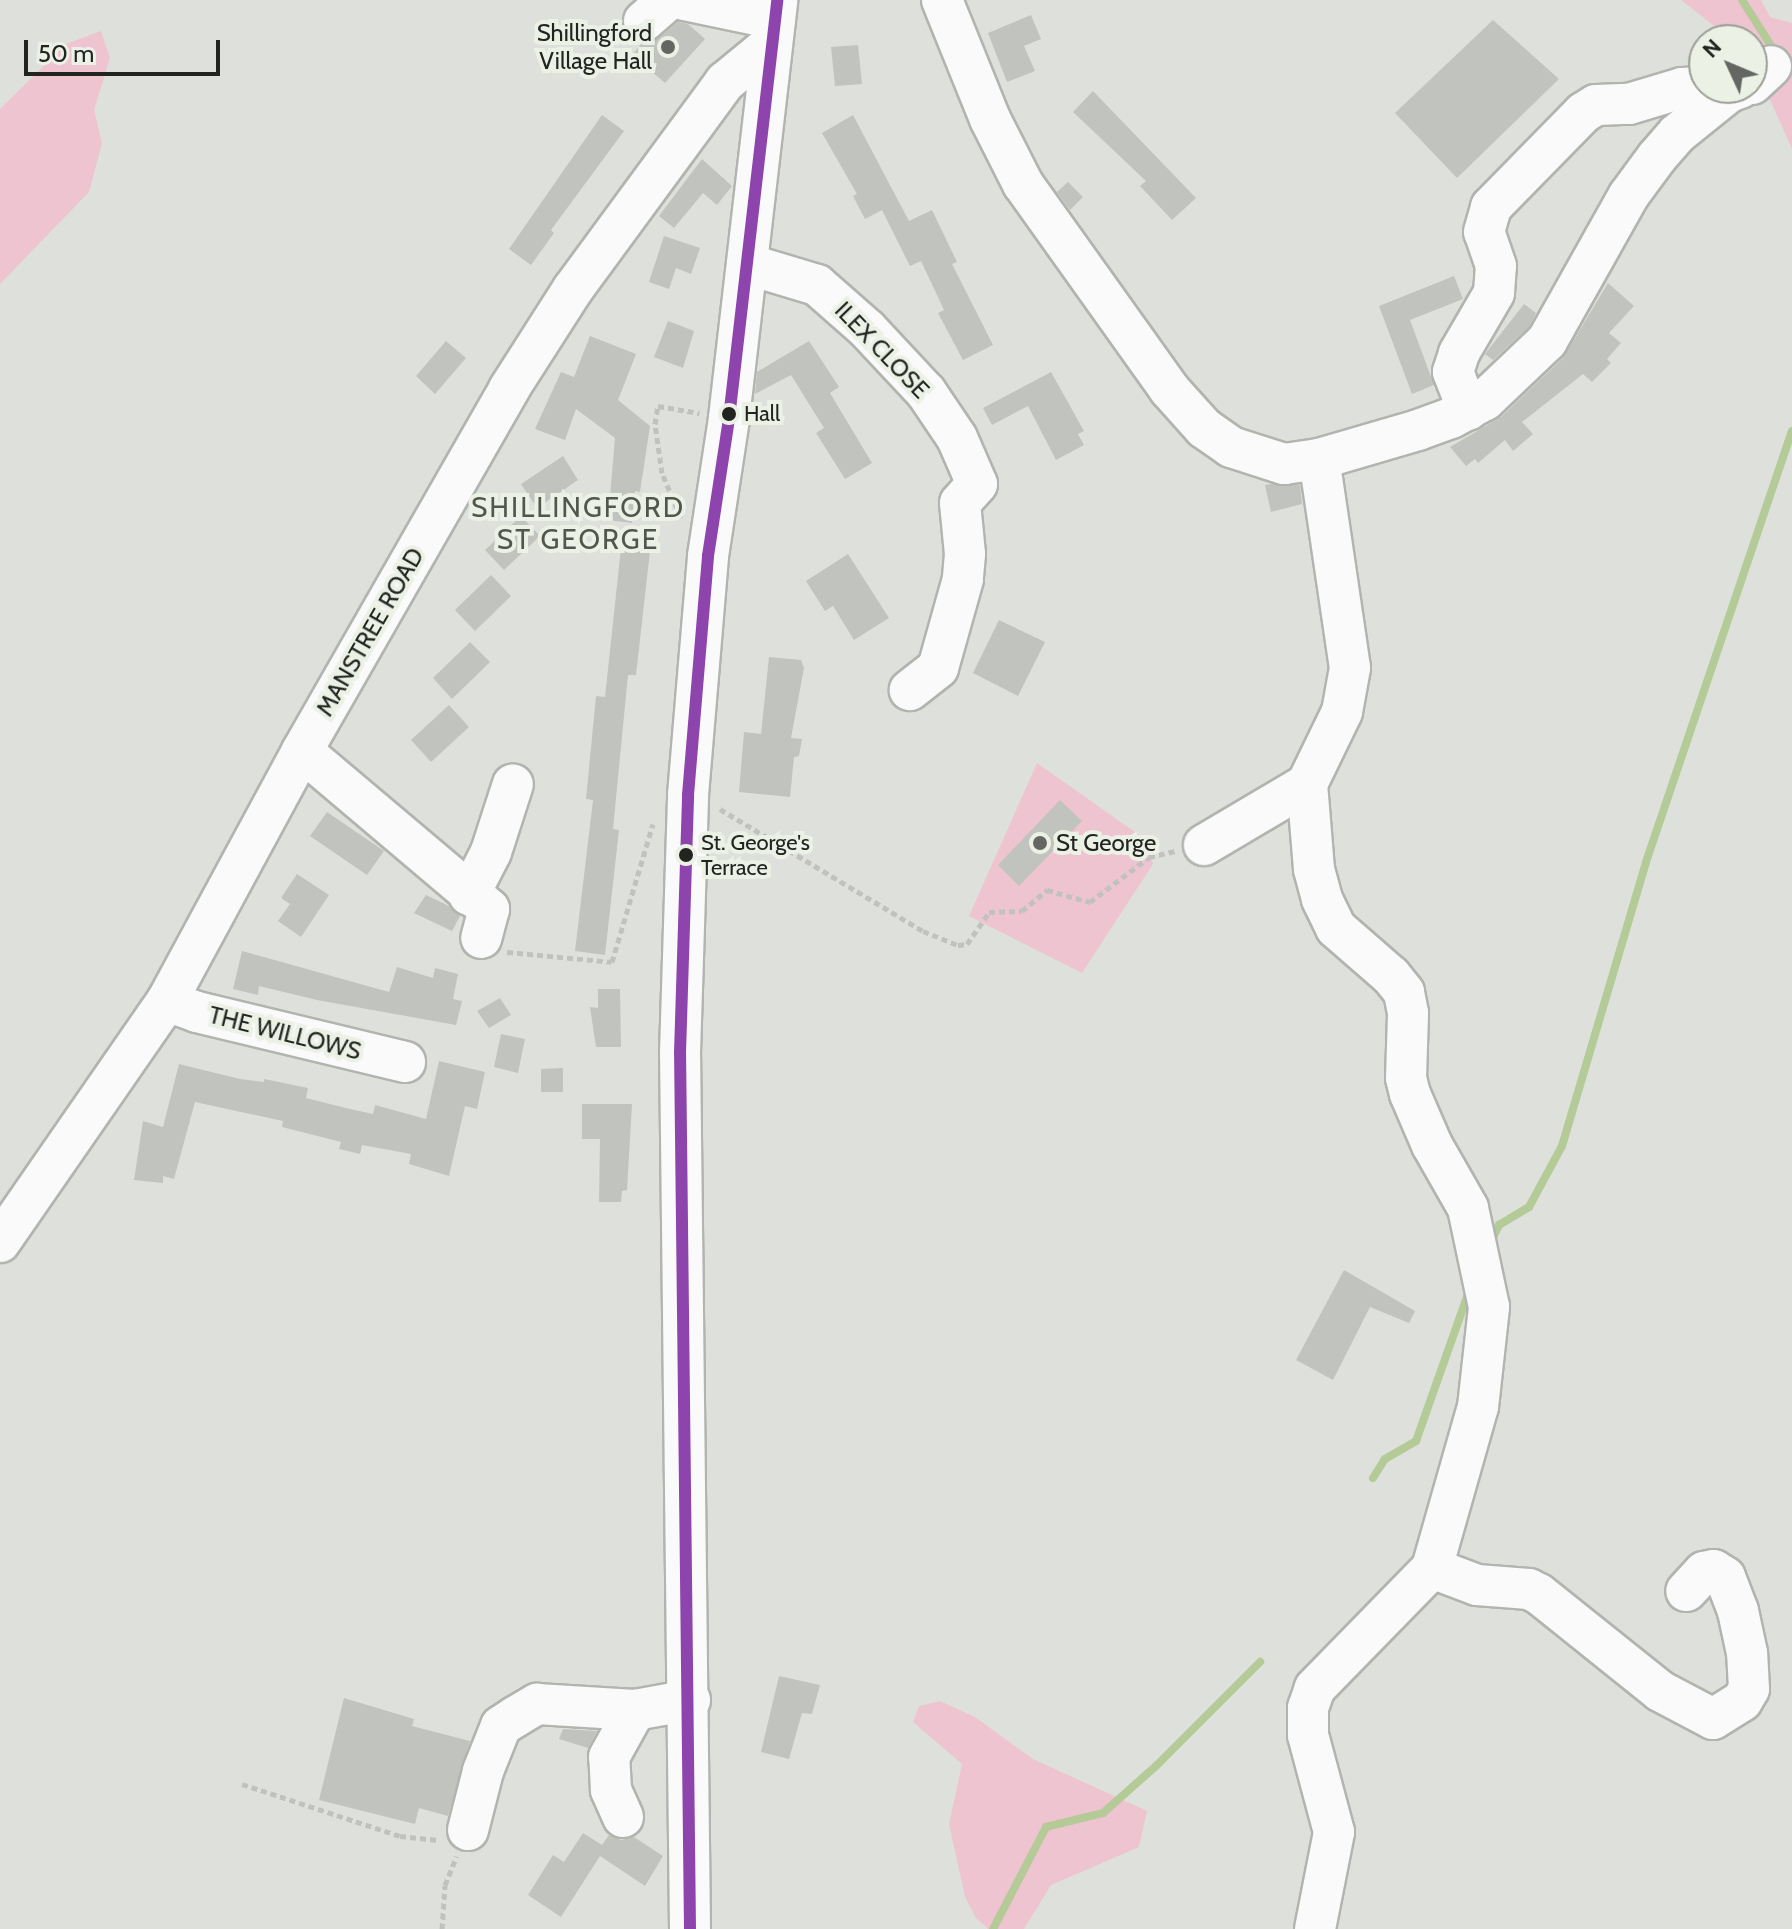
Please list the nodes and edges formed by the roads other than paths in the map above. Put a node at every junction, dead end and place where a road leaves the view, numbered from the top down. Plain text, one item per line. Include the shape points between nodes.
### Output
1 (684, 0) edge
2 (942, 0) edge
3 (774, 21) edge
4 (1688, 88) edge
5 (1711, 104) edge
6 (747, 264) junction
7 (1468, 410) junction
8 (1319, 459) junction
9 (910, 690) dead end
10 (302, 751) junction
11 (513, 784) dead end
12 (1307, 784) junction
13 (1204, 845) road end
14 (469, 895) junction
15 (481, 938) road end
16 (167, 1001) junction
17 (405, 1062) dead end
18 (0, 1242) edge
19 (1432, 1568) junction
20 (1686, 1591) dead end
21 (690, 1700) junction
22 (635, 1710) junction
23 (623, 1817) dead end
24 (466, 1836) road end
25 (690, 1929) edge
26 (1315, 1929) edge

1 - 3 street
2 - 8 street via 990,119 1023,184 1169,389 1204,428 1231,447 1284,464
3 - 6 street
3 - 10 street, MANSTREE ROAD via 573,289 509,389
4 - 7 street via 1629,104 1596,105 1491,207 1484,232 1496,266 1494,293 1453,372
5 - 7 street via 1677,134 1629,195 1547,341 1519,371
6 - 9 street, ILEX CLOSE via 817,285 867,329 926,392 957,438 977,484 960,503 963,579 938,668
6 - 21 street via 708,556 699,798 680,1053
7 - 8 street
8 - 12 street via 1350,668 1342,712
10 - 14 street
10 - 16 street, MANSTREE ROAD
11 - 14 street via 491,852
12 - 13 street
12 - 19 street via 1309,834 1322,899 1336,928 1404,992 1410,1094 1468,1208 1489,1307 1478,1407
14 - 15 street via 489,909
16 - 17 street, THE WILLOWS
16 - 18 street, MANSTREE ROAD
19 - 20 street via 1477,1585 1539,1594 1660,1691 1713,1719 1742,1701 1749,1689 1747,1653 1725,1577 1714,1570 1704,1572
19 - 26 street via 1315,1688 1308,1708 1308,1735 1334,1832
21 - 22 street
21 - 25 street
22 - 23 street via 609,1757 611,1790
22 - 24 street via 537,1704 501,1726

